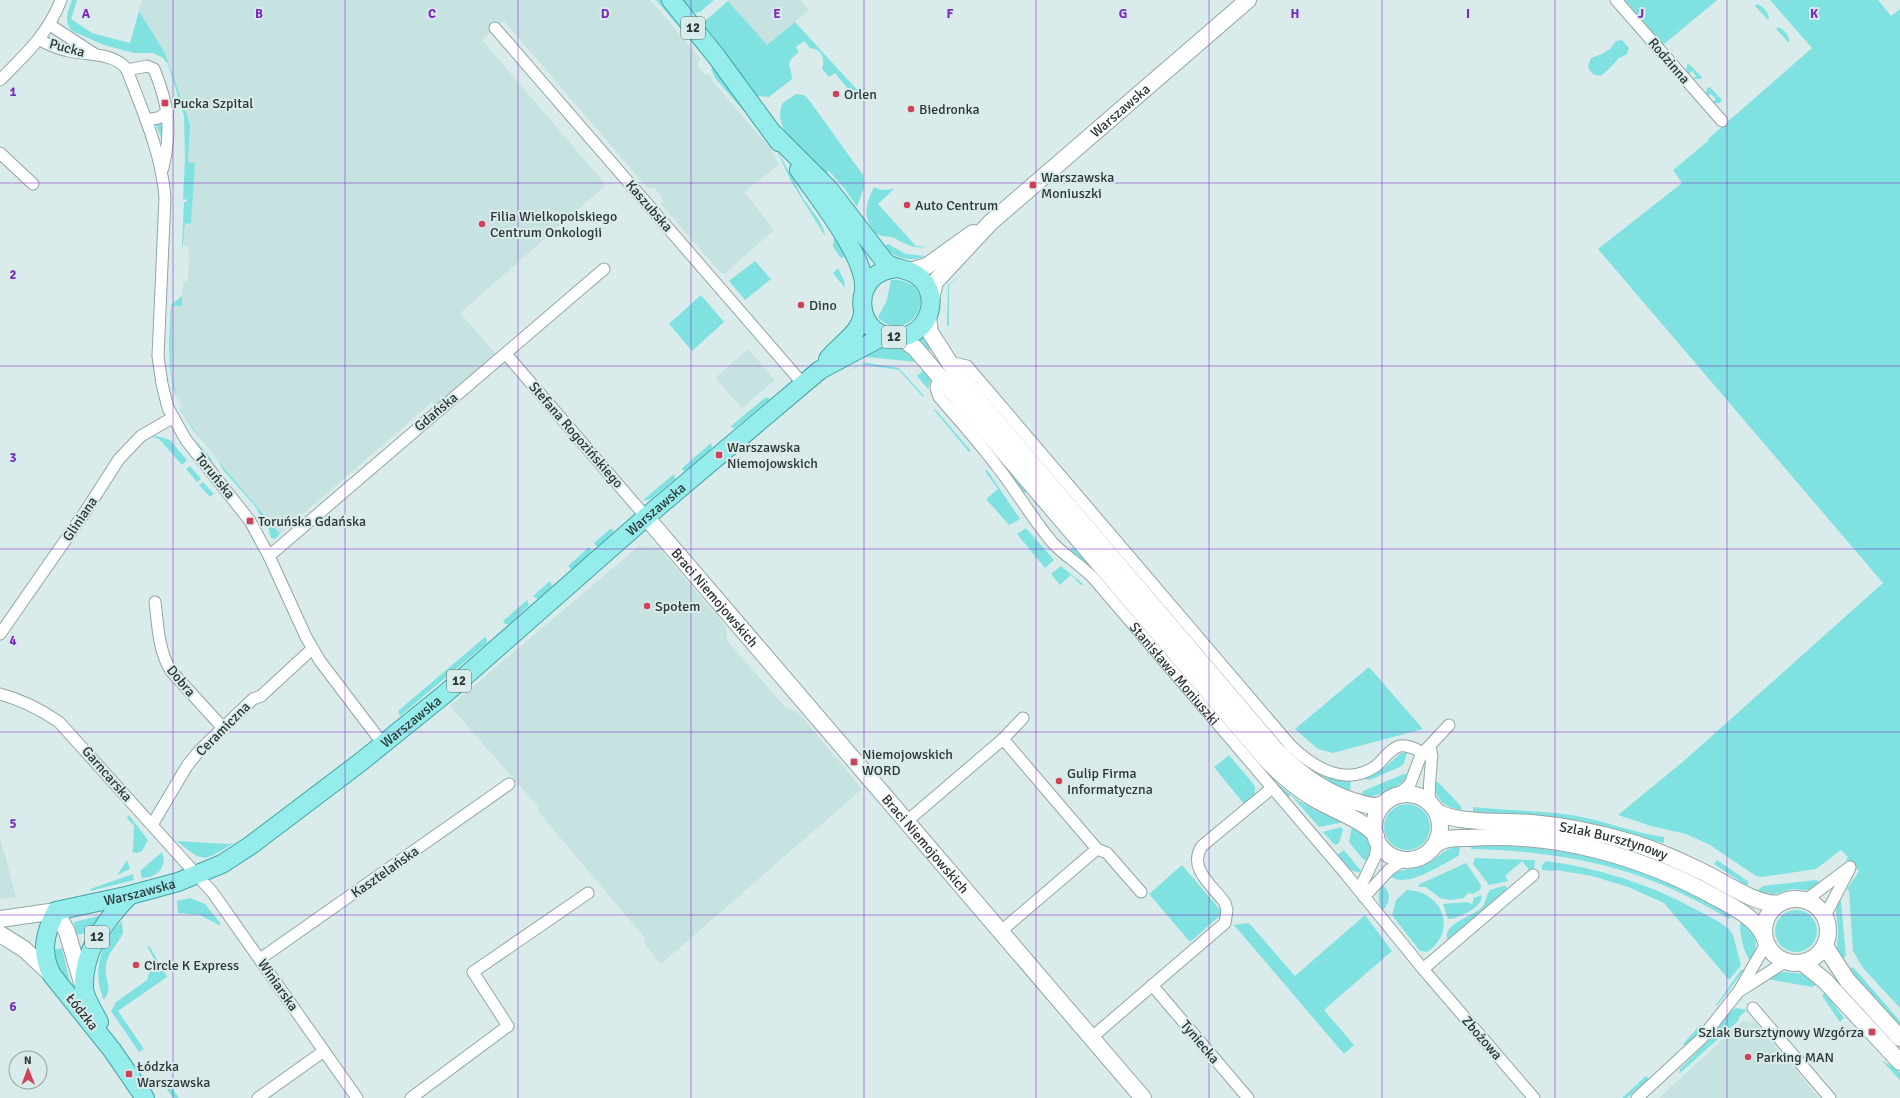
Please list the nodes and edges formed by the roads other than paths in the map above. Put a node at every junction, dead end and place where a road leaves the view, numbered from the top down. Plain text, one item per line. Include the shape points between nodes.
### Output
1 (61, 0) edge
2 (670, 0) edge
3 (1248, 0) edge
4 (1616, 0) edge
5 (50, 25) junction
6 (495, 28) dead end
7 (40, 40) junction
8 (95, 55) junction
9 (127, 70) junction
10 (0, 80) edge
11 (168, 112) junction
12 (146, 120) junction
13 (1722, 121) dead end
14 (773, 133) junction
15 (0, 153) edge
16 (162, 174) junction
17 (33, 184) dead end
18 (991, 222) junction
19 (604, 270) dead end
20 (904, 270) junction
21 (864, 289) junction
22 (931, 299) junction
23 (863, 313) junction
24 (928, 317) junction
25 (891, 337) junction
26 (506, 354) junction
27 (943, 369) junction
28 (820, 370) junction
29 (803, 384) junction
30 (172, 418) junction
31 (646, 516) junction
32 (269, 556) junction
33 (155, 602) dead end
34 (0, 634) edge
35 (312, 648) junction
36 (0, 694) edge
37 (1023, 718) dead end
38 (1449, 725) dead end
39 (222, 728) junction
40 (1003, 739) junction
41 (383, 744) junction
42 (1428, 752) junction
43 (509, 784) dead end
44 (1272, 788) junction
45 (1398, 795) junction
46 (1383, 804) junction
47 (1433, 807) junction
48 (906, 822) junction
49 (152, 825) junction
50 (1377, 839) junction
51 (1435, 845) junction
52 (1097, 849) junction
53 (1405, 859) junction
54 (197, 875) junction
55 (1533, 875) dead end
56 (1141, 892) dead end
57 (588, 893) dead end
58 (1361, 893) junction
59 (130, 895) junction
60 (1806, 900) junction
61 (1780, 903) junction
62 (56, 911) junction
63 (1825, 916) junction
64 (0, 918) edge
65 (1000, 932) junction
66 (0, 934) edge
67 (1765, 940) junction
68 (1825, 946) junction
69 (260, 959) junction
70 (1785, 962) junction
71 (1803, 963) junction
72 (1423, 969) junction
73 (52, 975) junction
74 (1431, 978) joint
75 (1152, 985) junction
76 (84, 990) junction
77 (1739, 991) junction
78 (1753, 1008) dead end
79 (1091, 1038) junction
80 (1900, 1038) edge
81 (112, 1050) junction
82 (324, 1051) junction
83 (1900, 1062) edge
84 (145, 1098) edge
85 (260, 1098) edge
86 (357, 1098) edge
87 (411, 1098) edge
88 (1143, 1098) edge
89 (1248, 1098) edge
90 (1534, 1098) edge
91 (1637, 1098) edge
92 (1830, 1098) edge

1 - 5 street
2 - 14 main road, 12 via 716,56
3 - 18 main road, Warszawska
4 - 13 street, Rodzinna
5 - 7 street
5 - 8 street, Pucka
6 - 29 street, Kaszubska
7 - 8 street, Pucka via 68,51
7 - 10 street
8 - 9 street, Pucka via 118,61 124,64
9 - 11 street via 147,66 154,69
9 - 12 street
11 - 12 street via 164,116
11 - 16 street, Toruńska via 168,148
12 - 16 street, Toruńska
14 - 20 main road, 12 via 830,189 886,263
14 - 21 main road, 12 via 851,248 863,274
15 - 17 street
16 - 30 street, Toruńska via 165,197 158,356 162,384
18 - 20 main road, Warszawska via 927,266
18 - 22 main road, Warszawska via 935,282
19 - 26 street, Gdańska
20 - 21 main road via 886,270 876,275
20 - 22 main road, 12 via 924,282
21 - 23 main road, 12
22 - 24 main road
23 - 25 main road, 12 via 873,328
23 - 28 main road, Warszawska via 862,321 857,328
24 - 25 main road, 12 via 912,334
24 - 27 main road, Stanisława Moniuszki via 930,332
25 - 27 main road, Stanisława Moniuszki via 902,339
25 - 28 main road, Warszawska via 878,339
26 - 31 street, Stefana Rogozińskiego
26 - 32 street, Gdańska
27 - 42 street via 967,366 1291,746 1309,762 1329,772 1353,774 1374,767 1400,746
27 - 44 street, Stanisława Moniuszki via 936,388 939,397 995,463 1029,513 1059,550 1087,571
27 - 46 main road, Stanisława Moniuszki via 958,376 1285,759 1306,777 1330,792 1374,806
27 - 50 main road, Stanisława Moniuszki via 1265,758 1311,797 1368,827
28 - 29 main road, Warszawska / 12
29 - 31 main road, Warszawska / 12
30 - 32 street, Toruńska via 186,440 250,521
30 - 34 street, Gliniana via 141,436 119,459
31 - 41 main road, Warszawska / 12 via 491,654
31 - 48 main road, Braci Niemojowskich
32 - 35 street, Toruńska
33 - 39 street, Dobra via 160,647 165,661
35 - 39 street, Ceramiczna
35 - 41 street, Toruńska
36 - 49 street, Garncarska via 40,709 59,722
37 - 40 street
38 - 42 street
39 - 49 street, Ceramiczna via 187,766
40 - 48 street
40 - 52 street
41 - 54 main road, Warszawska / 12 via 251,845 222,864
42 - 45 street via 1410,784
42 - 47 street via 1428,788
43 - 69 street, Kasztelańska
44 - 58 street, Stanisława Moniuszki
44 - 75 street via 1202,846 1197,856 1198,869 1225,904 1225,923
45 - 46 main road
45 - 47 main road via 1415,795
46 - 50 main road via 1375,819
47 - 51 main road via 1440,828
47 - 61 main road, Szlak Bursztynowy via 1447,816 1572,828 1633,843 1672,857 1746,894 1769,903
48 - 65 main road, Braci Niemojowskich
49 - 54 street, Garncarska
50 - 53 main road via 1389,854
50 - 58 street via 1375,857
51 - 53 main road via 1422,856
51 - 67 main road, Szlak Bursztynowy via 1442,840 1475,837 1531,839 1580,846 1628,858 1676,877 1727,903 1753,921
52 - 56 street via 1107,853
52 - 65 street
53 - 58 street
54 - 59 main road, Warszawska / 12
54 - 69 street, Winiarska
55 - 72 street
57 - 87 street via 473,972 508,1026
58 - 72 street, Stanisława Moniuszki
59 - 62 main road, Warszawska / 12
59 - 76 main road, 12 via 110,916 96,940 88,960
60 - 61 main road via 1797,898
60 - 63 main road via 1820,909
60 - 63 street via 1850,867
61 - 67 main road via 1765,921
62 - 64 main road, Warszawska
62 - 73 main road, Łódzka via 44,944 45,959
62 - 76 main road via 67,932
63 - 68 main road via 1829,931
65 - 79 main road, Braci Niemojowskich
66 - 73 main road via 24,949
67 - 70 main road via 1774,955
67 - 77 street
68 - 71 main road via 1816,957
68 - 80 main road via 1847,980
69 - 82 street, Winiarska
70 - 71 main road
70 - 77 street
71 - 83 main road via 1825,981
72 - 74 street, Stanisława Moniuszki
73 - 81 main road, Łódzka
74 - 90 street, Zbożowa
75 - 79 street
75 - 89 street, Tyniecka
76 - 81 main road, Łódzka
77 - 91 street via 1701,1040
78 - 92 street
79 - 88 main road, Braci Niemojowskich
81 - 84 main road, Łódzka
82 - 85 street
82 - 86 street, Winiarska

